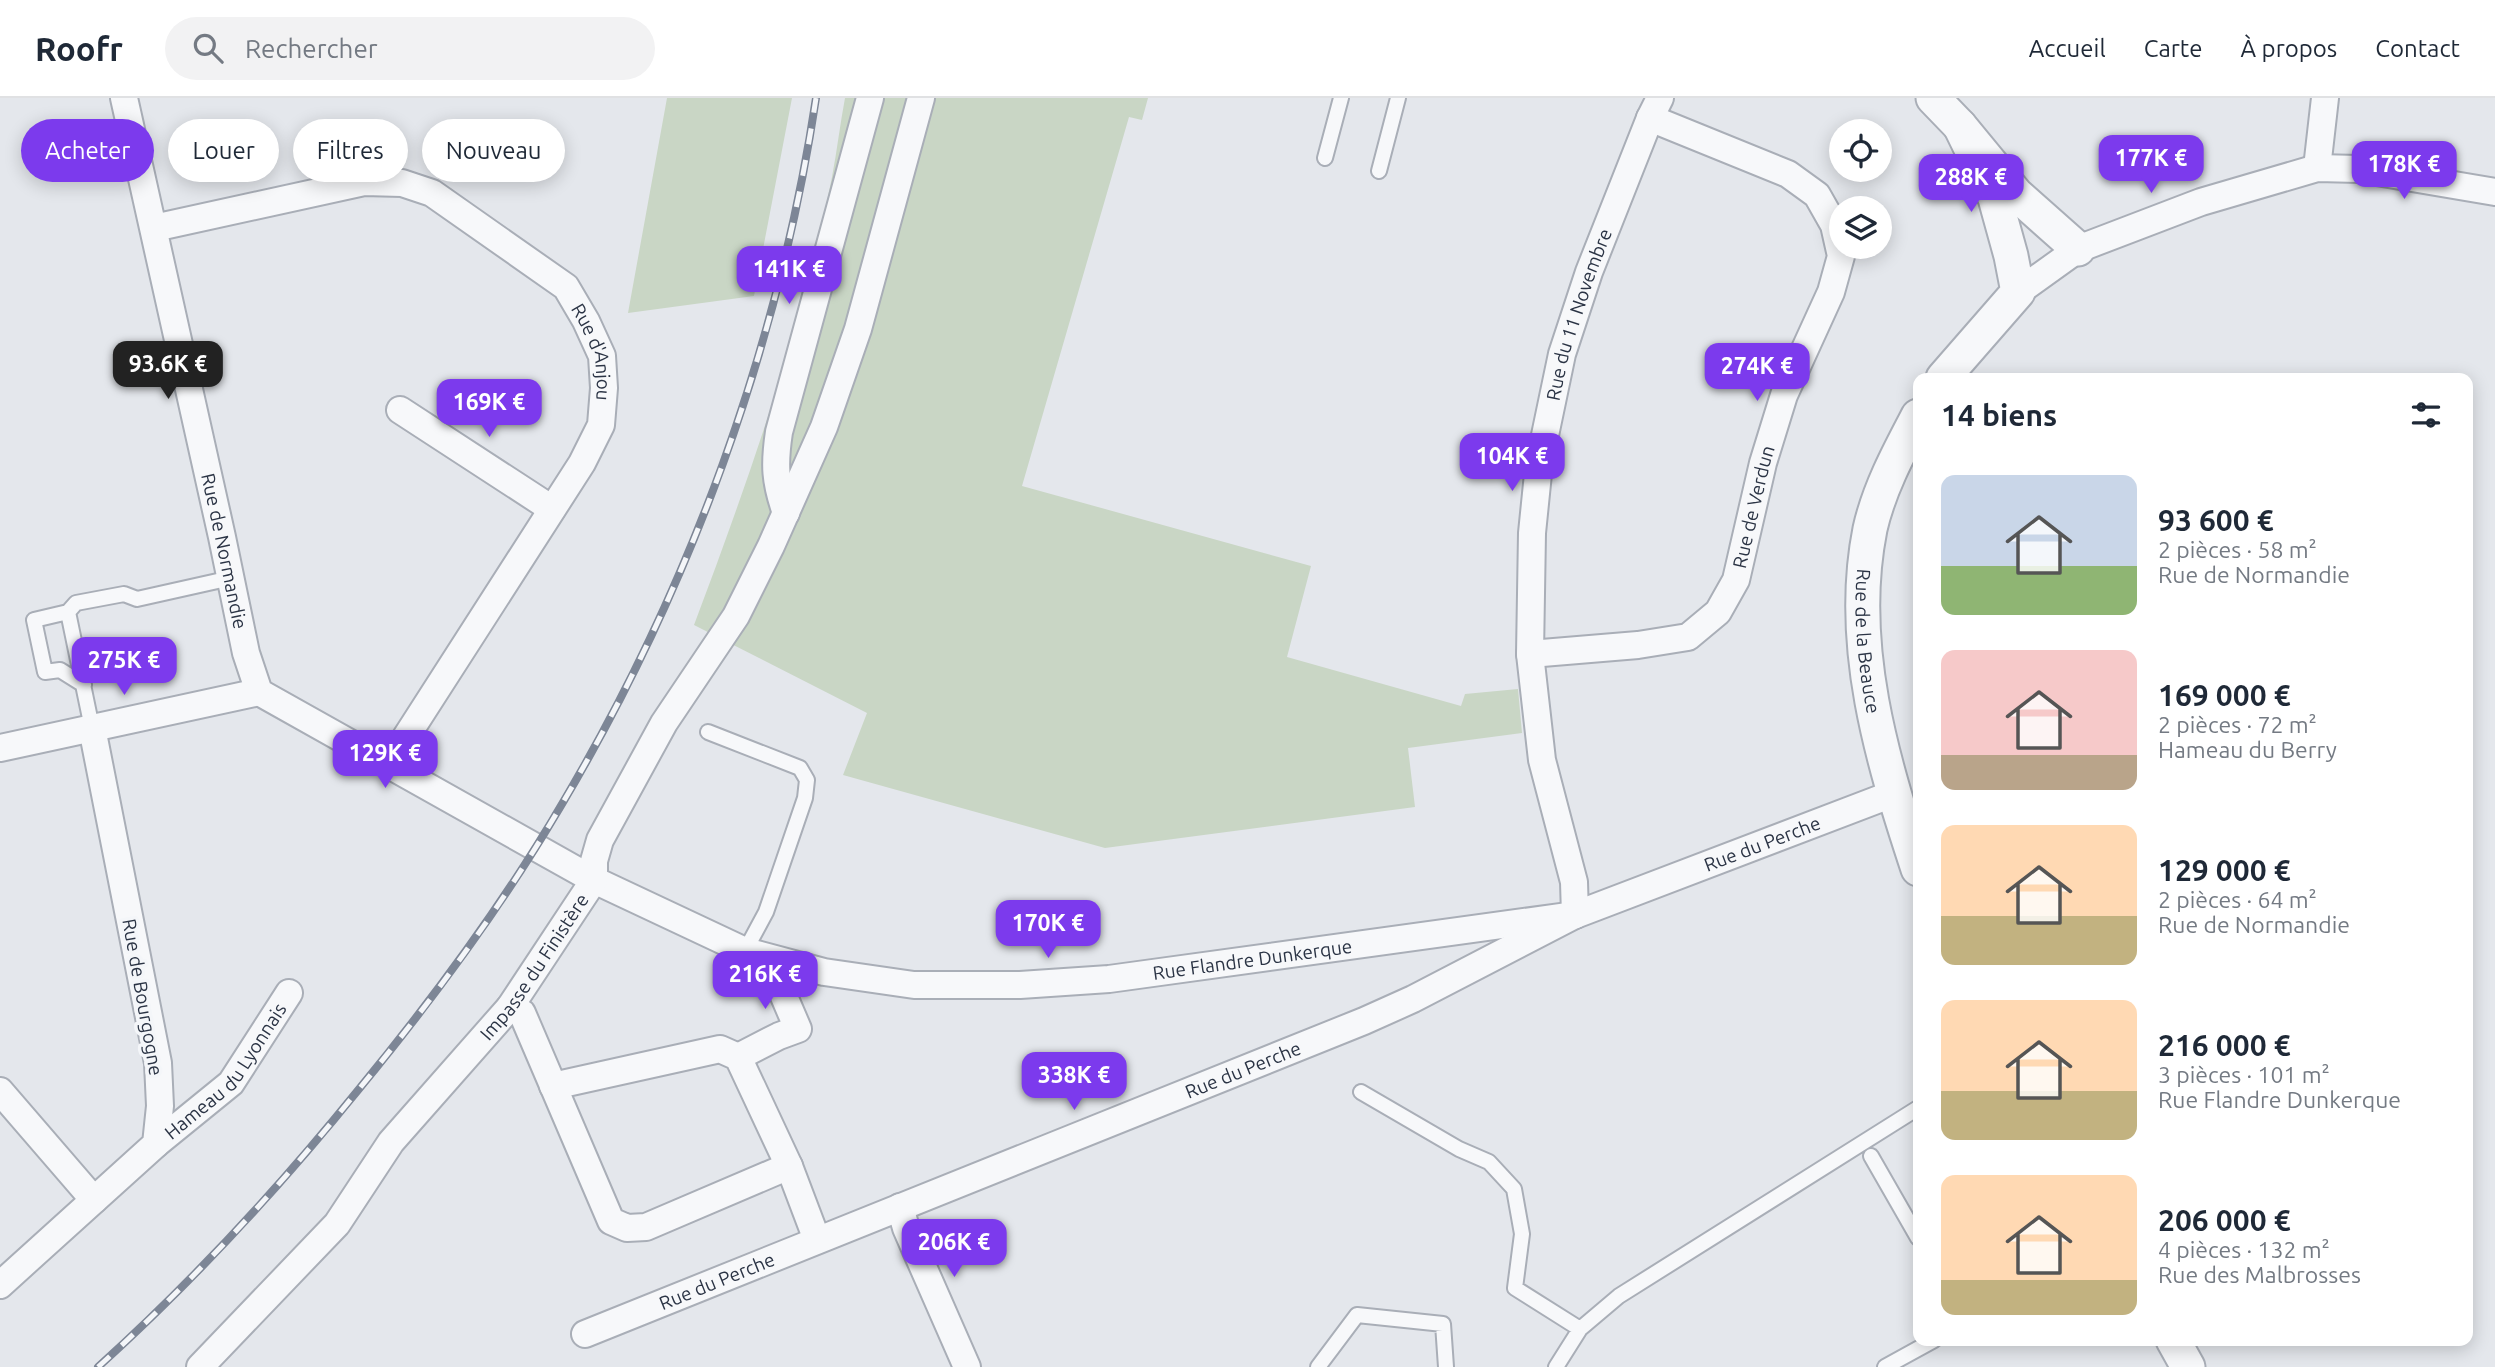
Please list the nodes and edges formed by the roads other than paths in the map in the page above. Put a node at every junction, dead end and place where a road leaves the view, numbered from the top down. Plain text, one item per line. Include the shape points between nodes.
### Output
1 (124, 98) edge
2 (870, 98) edge
3 (921, 98) edge
4 (1341, 98) edge
5 (1398, 98) edge
6 (1933, 98) edge
7 (2325, 98) edge
8 (1655, 108) edge
9 (1959, 126) junction
10 (1325, 159) dead end
11 (2317, 169) junction
12 (1379, 171) dead end
13 (2495, 192) edge
14 (154, 228) junction
15 (2078, 249) junction
16 (2018, 292) junction
17 (1947, 373) edge
18 (400, 410) dead end
19 (1913, 425) edge
20 (552, 509) junction
21 (786, 513) junction
22 (231, 578) junction
23 (68, 612) junction
24 (1530, 654) junction
25 (83, 685) junction
26 (259, 692) junction
27 (92, 728) junction
28 (708, 732) dead end
29 (0, 748) edge
30 (388, 765) junction
31 (1895, 793) junction
32 (1913, 852) edge
33 (594, 880) junction
34 (1575, 915) junction
35 (746, 951) junction
36 (780, 961) junction
37 (289, 993) dead end
38 (510, 1007) junction
39 (738, 1057) junction
40 (553, 1086) junction
41 (0, 1091) edge
42 (1361, 1092) dead end
43 (1913, 1111) edge
44 (156, 1144) junction
45 (1871, 1156) dead end
46 (789, 1166) junction
47 (94, 1199) junction
48 (900, 1207) junction
49 (1913, 1229) edge
50 (817, 1240) junction
51 (0, 1285) edge
52 (1580, 1329) junction
53 (585, 1334) dead end
54 (1923, 1346) edge
55 (2176, 1346) edge
56 (201, 1367) edge
57 (967, 1367) edge
58 (1318, 1367) edge
59 (1446, 1367) edge
60 (1556, 1367) edge
61 (1885, 1367) edge
62 (2188, 1367) edge

1 - 14 street, Rue de Normandie
2 - 21 street via 779,432 774,464
3 - 21 street, Impasse du Finistère via 858,329 824,427
4 - 10 lane
5 - 12 lane
6 - 9 street
7 - 11 street
8 - 24 street, Rue du 11 Novembre via 1589,272 1562,354 1539,464 1532,533
8 - 24 street, Rue de Verdun via 1788,174 1817,195 1834,225 1841,256 1831,292 1784,395 1736,580 1718,612 1688,637
9 - 15 street via 2016,194
9 - 16 street via 1994,198
11 - 13 street via 2359,169
11 - 15 street via 2201,202
14 - 20 street, Rue d'Anjou via 363,182 402,183 432,194 566,287 602,356 604,388 601,425
14 - 22 street, Rue de Normandie
15 - 16 street
16 - 17 street
18 - 20 street
19 - 31 street, Rue de la Beauce via 1892,464 1871,528 1862,603 1873,708
20 - 30 street, Rue d'Anjou
21 - 33 street, Impasse du Finistère via 736,616 664,723 600,840
22 - 23 lane via 137,599 124,594 76,603
22 - 26 street, Rue de Normandie
23 - 25 lane
23 - 25 lane via 34,620 45,672 60,670
24 - 34 street, Rue du 11 Novembre via 1542,760 1574,882
25 - 27 lane
26 - 27 street
26 - 30 street
27 - 29 street
27 - 44 street, Rue de Bourgogne via 158,1063
28 - 35 lane via 800,768 807,779 806,798 766,912
30 - 33 street, Rue Flandre Dunkerque
31 - 32 street, Rue de la Beauce
31 - 34 street, Rue du Perche
33 - 35 street, Rue Flandre Dunkerque
33 - 38 street, Impasse du Finistère
34 - 36 street, Rue Flandre Dunkerque via 1109,979 1020,985 915,985
34 - 48 street, Rue du Perche via 1364,1021
35 - 36 street, Rue Flandre Dunkerque
36 - 39 street via 783,994 798,1030
37 - 44 street, Hameau du Lyonnais via 231,1083
38 - 40 street via 522,1013
38 - 56 street, Impasse du Finistère via 391,1142 337,1224
39 - 40 street via 720,1049
39 - 46 street
40 - 46 street via 611,1221 627,1228 646,1227
41 - 47 street
42 - 52 lane via 1489,1162 1514,1189 1522,1234 1515,1287
43 - 52 lane via 1619,1296
44 - 47 street
45 - 49 lane
46 - 50 street
47 - 51 street
48 - 50 street, Rue du Perche
48 - 57 street
50 - 53 street, Rue du Perche
52 - 60 lane
54 - 61 lane
55 - 62 street
58 - 59 lane via 1357,1315 1443,1324

